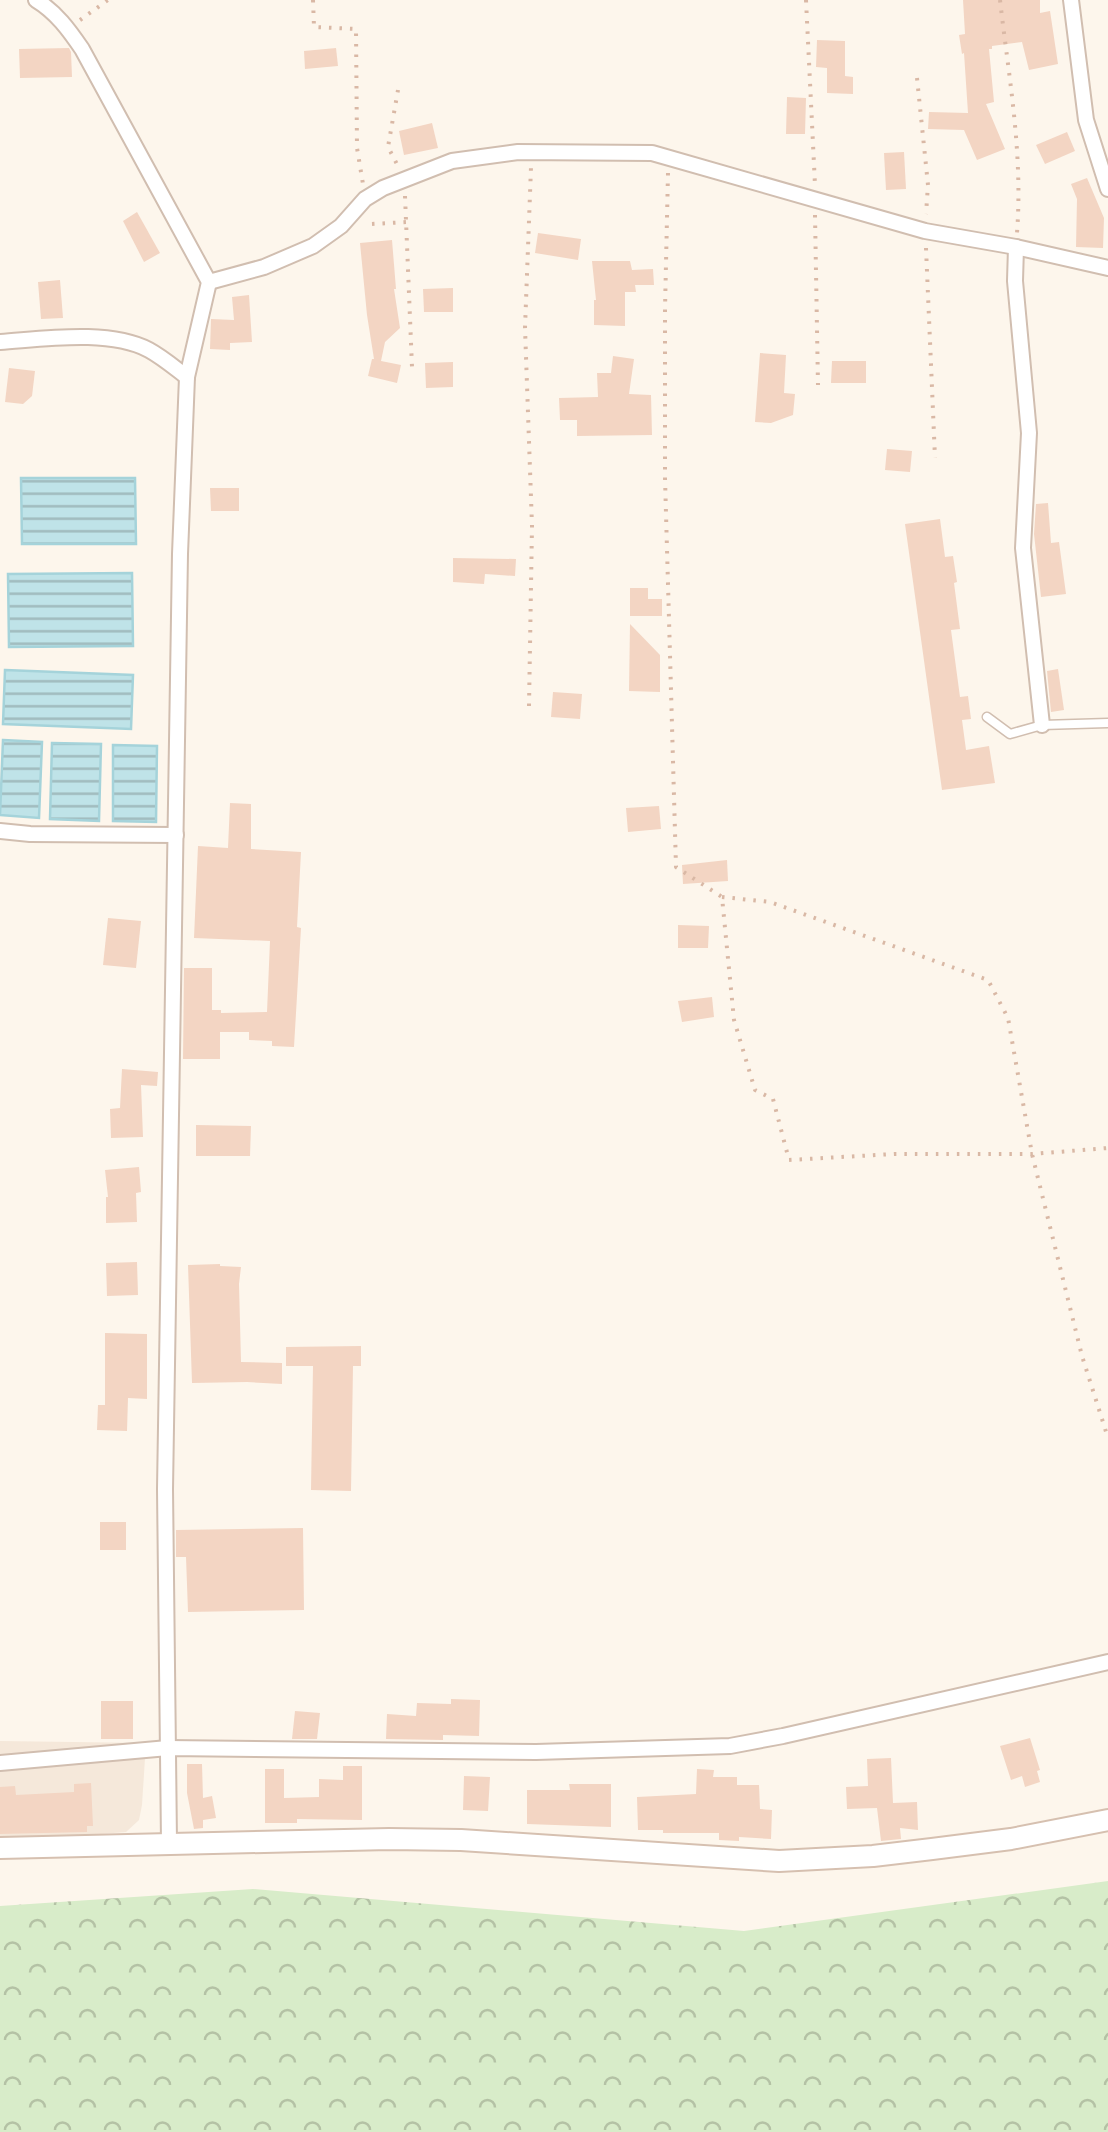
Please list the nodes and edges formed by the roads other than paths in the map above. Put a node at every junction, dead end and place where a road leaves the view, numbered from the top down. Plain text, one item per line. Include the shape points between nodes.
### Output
1 (36, 0) edge
2 (1071, 0) edge
3 (1108, 189) edge
4 (1016, 247) junction
5 (1108, 268) edge
6 (209, 282) junction
7 (0, 342) edge
8 (188, 377) junction
9 (987, 718) dead end
10 (1108, 723) edge
11 (1042, 725) junction
12 (0, 831) edge
13 (176, 835) junction
14 (1108, 1662) edge
15 (168, 1748) junction
16 (0, 1762) edge
17 (1108, 1820) edge
18 (169, 1842) junction
19 (0, 1848) edge

1 - 6 street via 82,49
2 - 3 street via 1086,120
4 - 5 street
4 - 6 street via 925,231 652,153 532,152 452,161 404,180 365,199 312,246
4 - 11 street via 1028,433 1023,548
6 - 8 street
7 - 8 street via 120,339
8 - 13 street
9 - 11 lane via 1010,734
10 - 11 lane
12 - 13 street
13 - 15 street
14 - 15 street via 730,1746 536,1752
15 - 16 street
15 - 18 street
17 - 18 main road via 912,1852 780,1860 460,1840
18 - 19 main road

